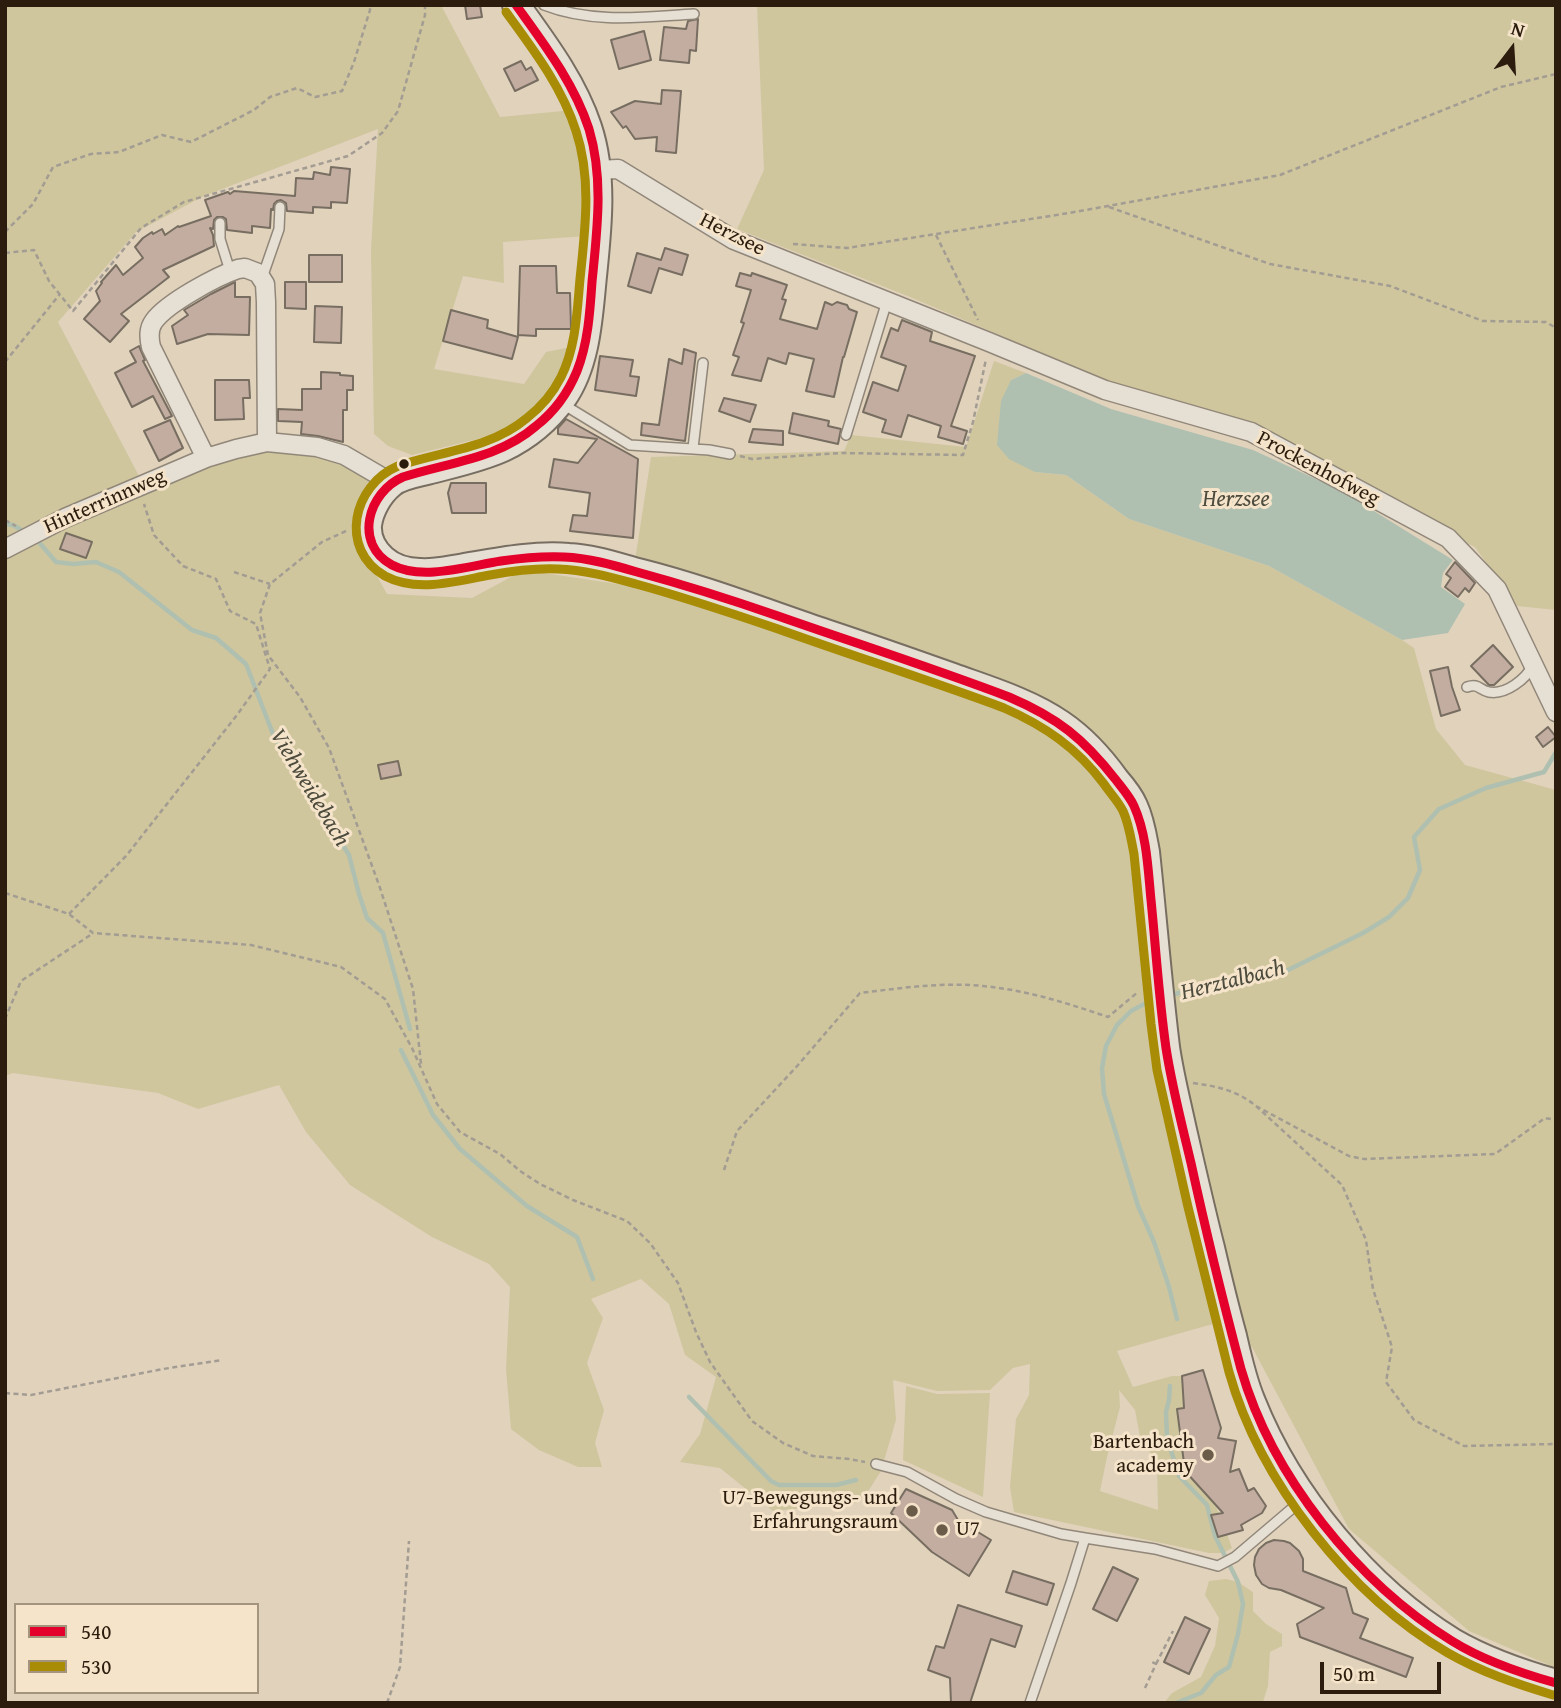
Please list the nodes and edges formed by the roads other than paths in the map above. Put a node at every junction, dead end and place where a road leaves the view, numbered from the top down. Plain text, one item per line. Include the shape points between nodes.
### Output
1 (516, 5) edge
2 (544, 5) edge
3 (694, 14) dead end
4 (597, 170) junction
5 (280, 207) dead end
6 (220, 223) dead end
7 (230, 271) junction
8 (262, 278) junction
9 (887, 301) junction
10 (989, 342) joint
11 (703, 363) dead end
12 (560, 402) junction
13 (846, 435) dead end
14 (267, 442) junction
15 (693, 449) junction
16 (730, 454) road end
17 (206, 458) junction
18 (392, 483) junction
19 (5, 549) edge
20 (1533, 665) junction
21 (1467, 687) dead end
22 (1556, 712) edge
23 (876, 1464) road end
24 (1304, 1498) junction
25 (1085, 1538) junction
26 (1556, 1683) edge
27 (1030, 1703) edge

1 - 4 main road via 558,64 576,99
2 - 3 lane via 607,19
4 - 9 street, Herzsee via 618,169 734,240
4 - 12 main road via 597,226 586,338
5 - 8 lane via 279,229
6 - 7 lane
7 - 8 street via 245,268
7 - 17 street via 162,313 149,334 151,347
8 - 14 street via 267,302
9 - 10 street, Herzsee
9 - 13 lane
10 - 20 street, Prockenhofweg via 1105,390 1251,432 1448,538 1497,589
11 - 15 lane
12 - 15 lane via 630,445
12 - 18 main road via 519,440
14 - 17 street, Hinterrinnweg
14 - 18 street, Hinterrinnweg via 344,455
15 - 16 lane
17 - 19 street, Hinterrinnweg
18 - 24 main road via 375,504 368,534 370,544 400,569 436,572 533,556 570,557 668,579 1034,708 1098,757 1132,801 1142,826 1172,1081 1241,1370 1263,1426
20 - 21 lane via 1523,679 1505,689 1490,692
20 - 22 street, Prockenhofweg
23 - 25 lane via 907,1472 986,1512
24 - 25 lane via 1222,1565 1140,1545
24 - 26 main road via 1343,1548 1421,1621 1478,1655
25 - 27 lane

